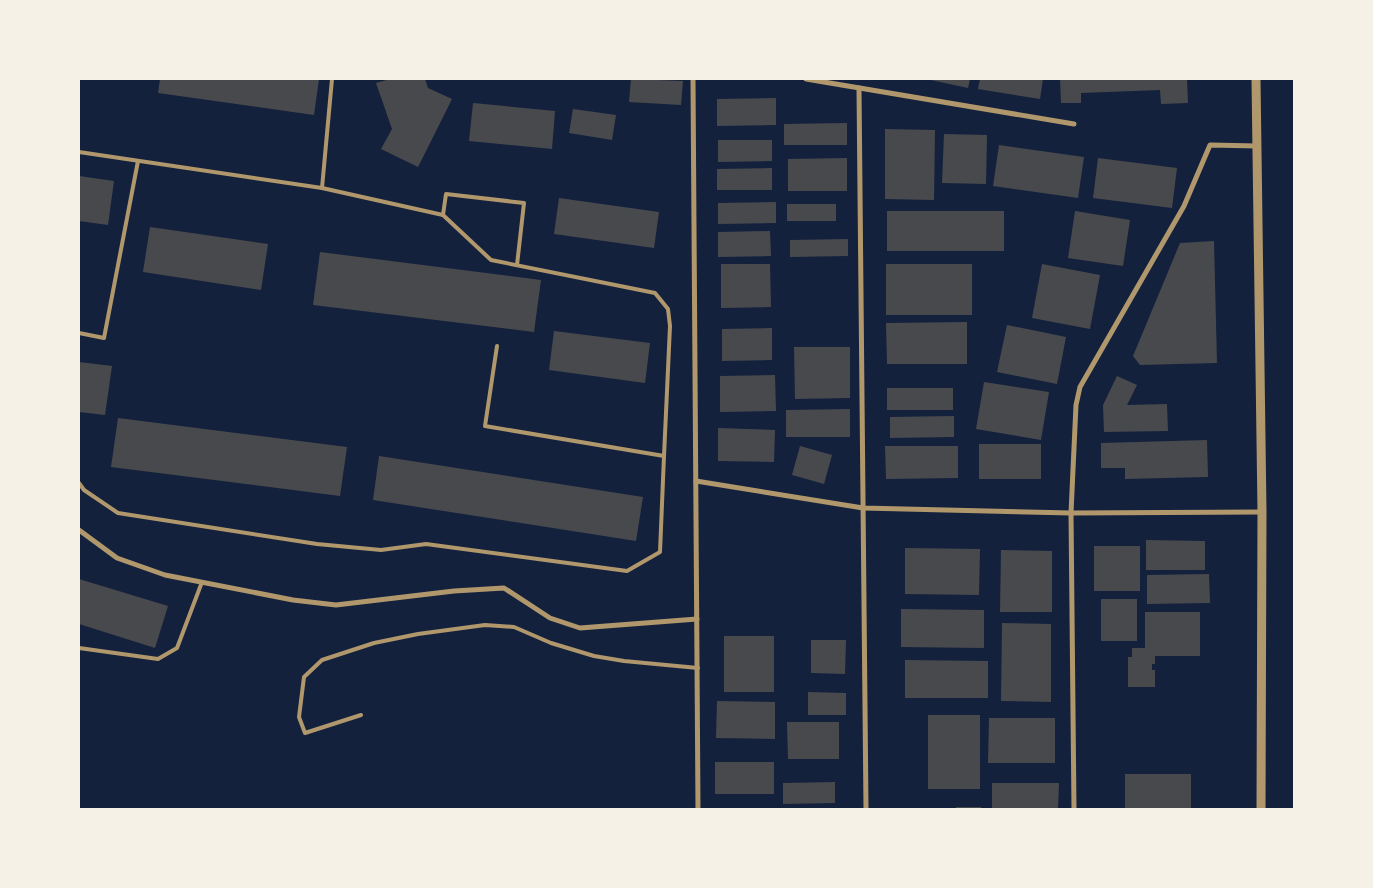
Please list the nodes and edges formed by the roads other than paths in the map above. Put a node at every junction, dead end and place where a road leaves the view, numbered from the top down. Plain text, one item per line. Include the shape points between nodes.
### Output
1 (332, 79) edge
2 (693, 79) edge
3 (806, 79) edge
4 (1256, 79) edge
5 (859, 88) junction
6 (1074, 124) dead end
7 (1257, 146) junction
8 (79, 152) edge
9 (138, 161) junction
10 (322, 188) junction
11 (444, 215) junction
12 (517, 265) junction
13 (79, 333) edge
14 (497, 346) dead end
15 (664, 456) junction
16 (696, 481) junction
17 (79, 483) edge
18 (862, 508) junction
19 (1262, 512) junction
20 (1071, 513) junction
21 (79, 530) edge
22 (202, 582) junction
23 (697, 619) junction
24 (79, 648) edge
25 (698, 668) junction
26 (361, 715) dead end
27 (698, 809) edge
28 (866, 809) edge
29 (1074, 809) edge
30 (1262, 809) edge

1 - 10 lane
2 - 16 street
3 - 5 street
4 - 7 street
5 - 6 street
5 - 18 street
7 - 19 street
7 - 20 street via 1210,145 1184,206 1080,387 1076,405
8 - 9 lane
9 - 10 lane
9 - 13 lane via 104,338
10 - 11 lane
11 - 12 lane via 490,260
11 - 12 lane via 446,194 524,203
12 - 15 lane via 655,293 668,309
14 - 15 lane via 485,426
15 - 17 lane via 660,552 627,571 426,544 381,550 317,544 118,513
16 - 18 street
16 - 23 street
18 - 20 street
18 - 28 street
19 - 20 street
19 - 30 street
20 - 29 street
21 - 22 street via 117,558 165,575
22 - 23 street via 336,605 504,588 550,618 580,628
22 - 24 lane via 177,648 158,658
23 - 25 street
25 - 26 lane via 594,656 514,627 458,628 374,644 322,660 304,676 298,718 305,733
25 - 27 street

